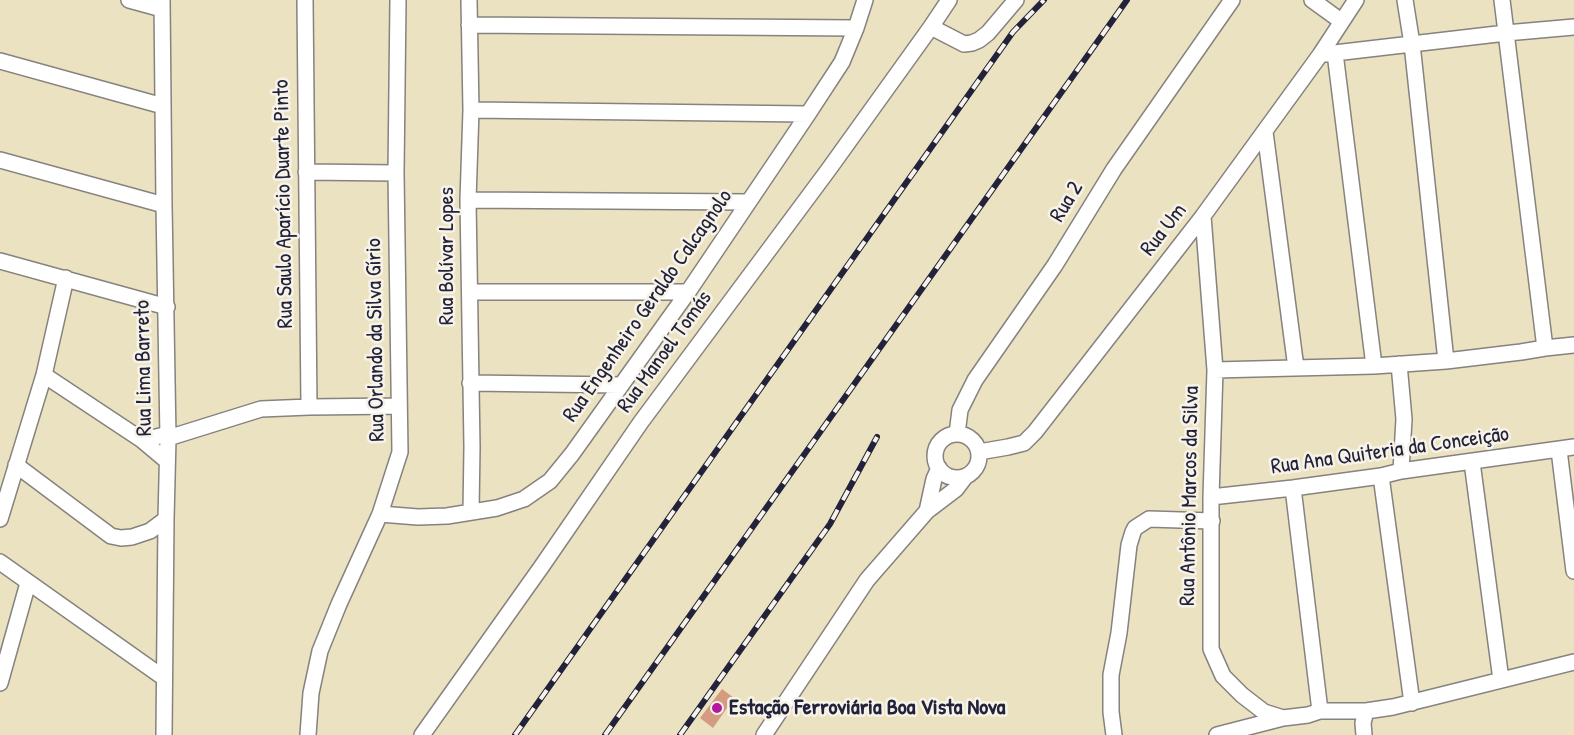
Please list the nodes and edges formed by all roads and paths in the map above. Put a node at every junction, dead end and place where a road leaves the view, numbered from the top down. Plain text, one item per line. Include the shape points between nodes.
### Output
1 (129, 0) edge
2 (305, 0) edge
3 (398, 0) edge
4 (469, 0) edge
5 (865, 0) edge
6 (950, 0) edge
7 (1016, 0) edge
8 (1232, 0) edge
9 (1312, 0) edge
10 (1356, 0) edge
11 (1405, 0) edge
12 (1502, 0) edge
13 (162, 4) edge
14 (1341, 21) junction
15 (469, 25) junction
16 (932, 27) junction
17 (1574, 27) edge
18 (856, 28) junction
19 (1506, 33) junction
20 (1412, 44) junction
21 (1327, 54) junction
22 (0, 61) edge
23 (163, 106) junction
24 (471, 110) junction
25 (808, 114) junction
26 (1265, 132) junction
27 (0, 160) edge
28 (306, 172) junction
29 (396, 173) junction
30 (468, 200) junction
31 (748, 202) junction
32 (164, 205) junction
33 (1203, 216) junction
34 (0, 261) edge
35 (66, 278) junction
36 (470, 292) junction
37 (688, 292) junction
38 (167, 307) junction
39 (1574, 345) edge
40 (1545, 348) junction
41 (1446, 361) junction
42 (1399, 364) junction
43 (1374, 366) junction
44 (1296, 368) junction
45 (1215, 370) junction
46 (44, 375) junction
47 (470, 383) junction
48 (621, 386) junction
49 (399, 406) junction
50 (309, 407) junction
51 (957, 434) junction
52 (168, 438) junction
53 (142, 441) junction
54 (1567, 449) edge
55 (978, 452) junction
56 (167, 461) junction
57 (1472, 462) junction
58 (16, 465) junction
59 (939, 468) junction
60 (1401, 471) junction
61 (1381, 476) junction
62 (965, 477) junction
63 (1293, 488) junction
64 (1211, 497) junction
65 (927, 511) junction
66 (471, 512) junction
67 (380, 514) junction
68 (0, 519) edge
69 (166, 519) junction
70 (1212, 521) junction
71 (150, 531) junction
72 (166, 536) junction
73 (0, 562) edge
74 (1574, 571) edge
75 (28, 582) junction
76 (1574, 662) edge
77 (164, 678) junction
78 (1501, 680) junction
79 (0, 682) edge
80 (1412, 703) junction
81 (1365, 711) junction
82 (1314, 713) junction
83 (1283, 718) junction
84 (164, 735) edge
85 (308, 735) edge
86 (422, 735) edge
87 (764, 735) edge
88 (1114, 735) edge
89 (1217, 735) edge
90 (1365, 735) edge

1 - 13 street
2 - 28 street, Rua Saulo Aparício Duarte Pinto
3 - 29 street, Rua Orlando da Silva Gírio
4 - 15 street, Rua Bolívar Lopes
5 - 18 street, Rua Engenheiro Geraldo Calcagnolo
6 - 16 street, Rua Manoel Tomás
7 - 16 street via 988,33 972,43 964,44
8 - 51 street, Rua 2 via 1114,169 1055,265 975,380 960,410
9 - 14 street
10 - 14 street, Rua Um
11 - 20 street
12 - 19 street
13 - 23 street, Rua Lima Barreto
14 - 21 street, Rua Um
15 - 18 street
15 - 24 street, Rua Bolívar Lopes
16 - 86 street, Rua Manoel Tomás via 641,422
17 - 19 street
18 - 25 street, Rua Engenheiro Geraldo Calcagnolo via 842,62
19 - 20 street
19 - 40 street
20 - 21 street
20 - 41 street
21 - 26 street, Rua Um
21 - 43 street
22 - 23 street
23 - 32 street, Rua Lima Barreto
24 - 25 street
24 - 30 street, Rua Bolívar Lopes
25 - 31 street, Rua Engenheiro Geraldo Calcagnolo
26 - 33 street, Rua Um
26 - 44 street
27 - 32 street
28 - 29 street
28 - 50 street, Rua Saulo Aparício Duarte Pinto
29 - 49 street, Rua Orlando da Silva Gírio
30 - 31 street
30 - 36 street, Rua Bolívar Lopes
31 - 37 street, Rua Engenheiro Geraldo Calcagnolo
32 - 38 street, Rua Lima Barreto
33 - 45 street, Rua Antônio Marcos da Silva
33 - 55 street, Rua Um via 1031,437 1024,443
34 - 35 street
35 - 38 street
35 - 46 street
36 - 37 street
36 - 47 street, Rua Bolívar Lopes
37 - 48 street, Rua Engenheiro Geraldo Calcagnolo
38 - 52 street, Rua Lima Barreto
39 - 40 street
40 - 41 street
41 - 42 street
42 - 43 street
42 - 60 street via 1404,419
43 - 44 street
44 - 45 street
45 - 64 street, Rua Antônio Marcos da Silva
46 - 53 street
46 - 58 street
47 - 48 street
47 - 66 street, Rua Bolívar Lopes
48 - 66 street, Rua Engenheiro Geraldo Calcagnolo via 550,481 524,499
49 - 50 street
49 - 67 street, Rua Orlando da Silva Gírio via 400,452
50 - 52 street via 261,409
51 - 55 street via 971,439
51 - 59 street via 946,437 938,446 935,457
52 - 53 street via 159,436
52 - 56 street, Rua Lima Barreto
53 - 56 street
54 - 57 street, Rua Ana Quiteria da Conceição
54 - 74 street
55 - 62 street via 978,462
56 - 69 street, Rua Lima Barreto
57 - 60 street, Rua Ana Quiteria da Conceição
57 - 78 street
58 - 68 street
58 - 71 street via 111,536 132,537
59 - 62 street via 946,475
59 - 65 street
60 - 61 street, Rua Ana Quiteria da Conceição
61 - 63 street, Rua Ana Quiteria da Conceição
61 - 80 street
62 - 65 street
63 - 64 street, Rua Ana Quiteria da Conceição
63 - 82 street
64 - 70 street, Rua Antônio Marcos da Silva
65 - 87 street via 867,580
66 - 67 street, Rua Engenheiro Geraldo Calcagnolo via 418,517
67 - 85 street, Rua Orlando da Silva Gírio via 320,651
69 - 71 street
69 - 72 street, Rua Lima Barreto
70 - 83 street, Rua Antônio Marcos da Silva via 1211,649 1223,676 1242,695 1264,712
70 - 88 street via 1149,519 1135,528 1129,545 1111,675
71 - 72 street
72 - 77 street, Rua Lima Barreto
73 - 75 street
75 - 77 street
75 - 79 street
76 - 78 street
77 - 84 street, Rua Lima Barreto
78 - 80 street
80 - 81 street
81 - 82 street
81 - 90 street
82 - 83 street
83 - 89 street

